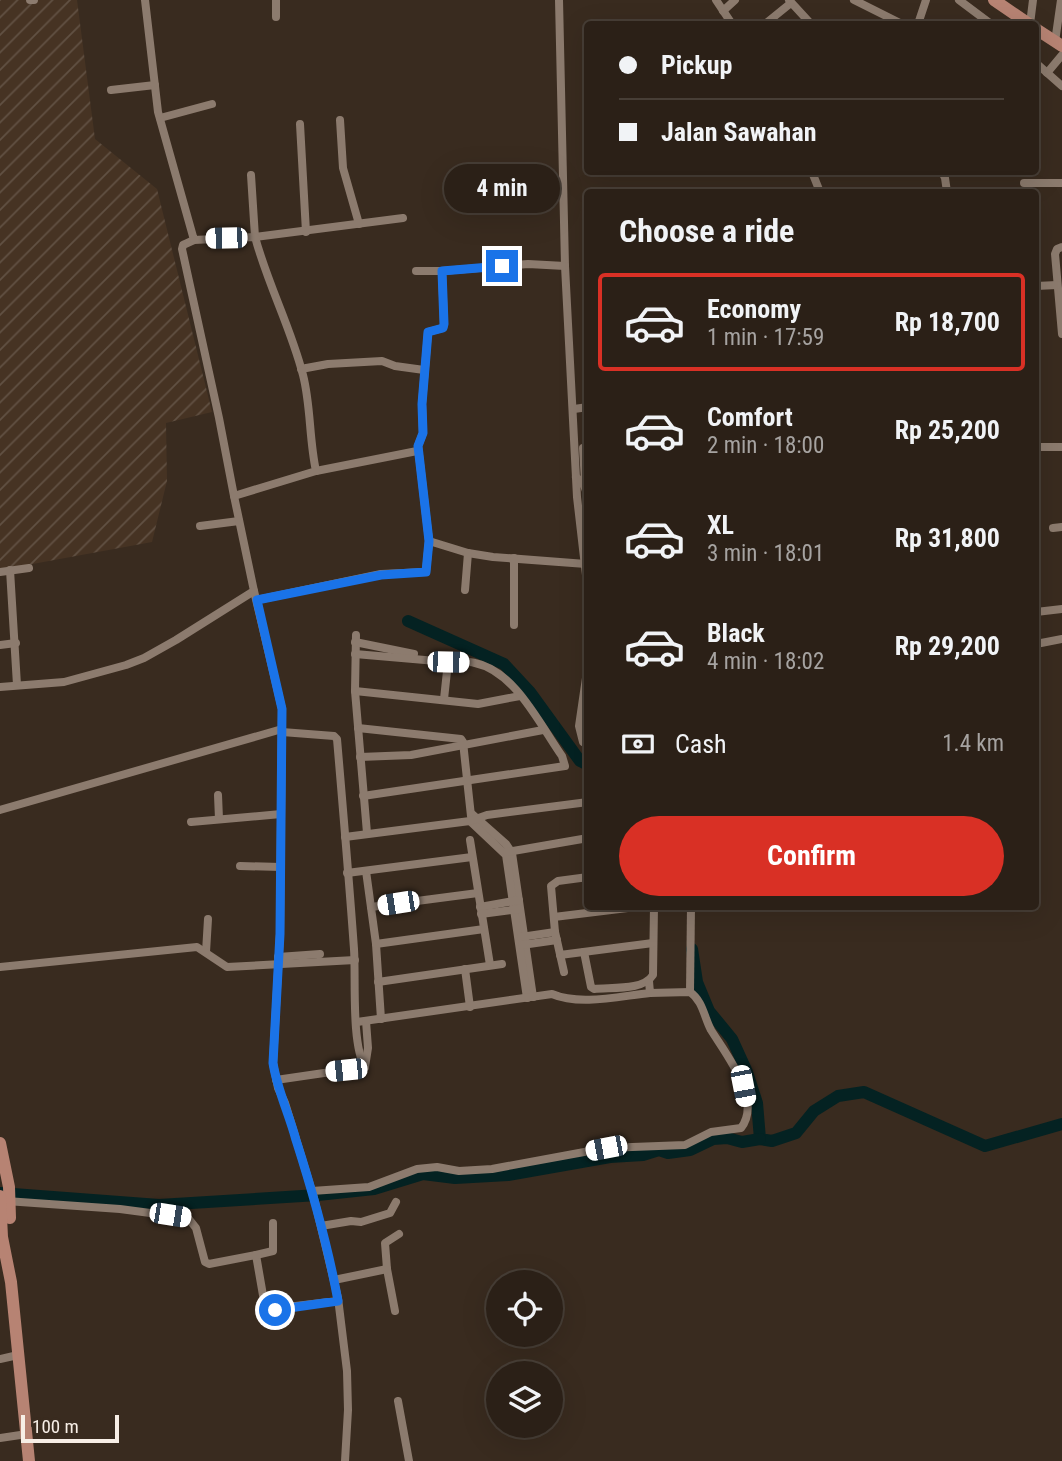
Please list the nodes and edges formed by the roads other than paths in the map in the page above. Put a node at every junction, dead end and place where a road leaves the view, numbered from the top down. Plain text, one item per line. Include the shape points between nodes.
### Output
1 (145, 0) edge
2 (276, 0) edge
3 (559, 0) edge
4 (716, 0) edge
5 (736, 0) edge
6 (853, 0) edge
7 (926, 0) edge
8 (959, 0) edge
9 (994, 0) edge
10 (1033, 0) edge
11 (1061, 0) edge
12 (790, 1) edge
13 (1010, 6) edge
14 (723, 11) junction
15 (276, 17) dead end
16 (730, 21) edge
17 (768, 21) edge
18 (808, 21) edge
19 (896, 21) edge
20 (919, 21) edge
21 (986, 21) edge
22 (1027, 21) edge
23 (1030, 21) edge
24 (1039, 31) edge
25 (1059, 44) edge
26 (1062, 55) edge
27 (1039, 64) edge
28 (1051, 68) junction
29 (155, 85) junction
30 (1062, 86) edge
31 (111, 90) dead end
32 (212, 104) dead end
33 (160, 118) junction
34 (340, 120) dead end
35 (300, 124) dead end
36 (251, 175) dead end
37 (1024, 183) dead end
38 (1062, 183) edge
39 (403, 218) dead end
40 (359, 225) junction
41 (306, 232) junction
42 (256, 237) junction
43 (194, 240) junction
44 (1062, 247) edge
45 (565, 266) junction
46 (416, 271) dead end
47 (442, 271) junction
48 (1057, 285) junction
49 (1039, 286) edge
50 (1062, 334) edge
51 (301, 369) junction
52 (424, 370) junction
53 (584, 408) edge
54 (573, 409) junction
55 (418, 446) junction
56 (1039, 447) edge
57 (1062, 447) edge
58 (583, 448) dead end
59 (316, 471) junction
60 (583, 481) edge
61 (234, 496) junction
62 (239, 520) junction
63 (584, 523) edge
64 (200, 526) dead end
65 (429, 541) junction
66 (464, 552) junction
67 (514, 558) junction
68 (584, 564) edge
69 (29, 568) dead end
70 (0, 572) edge
71 (11, 576) junction
72 (465, 590) dead end
73 (255, 595) junction
74 (1062, 609) edge
75 (1039, 612) edge
76 (514, 625) dead end
77 (1062, 639) edge
78 (16, 643) junction
79 (1039, 643) edge
80 (0, 645) edge
81 (355, 654) junction
82 (425, 660) junction
83 (448, 662) junction
84 (17, 685) junction
85 (0, 687) edge
86 (355, 691) junction
87 (520, 696) junction
88 (444, 699) junction
89 (584, 706) edge
90 (358, 728) junction
91 (282, 730) junction
92 (543, 730) junction
93 (584, 743) edge
94 (464, 745) junction
95 (360, 757) junction
96 (468, 782) junction
97 (218, 796) dead end
98 (363, 796) junction
99 (584, 803) edge
100 (0, 810) edge
101 (281, 814) junction
102 (473, 817) junction
103 (219, 820) junction
104 (191, 822) dead end
105 (367, 833) junction
106 (345, 837) junction
107 (584, 839) edge
108 (470, 841) dead end
109 (508, 852) junction
110 (472, 858) junction
111 (240, 866) dead end
112 (281, 867) junction
113 (366, 871) junction
114 (347, 873) junction
115 (584, 878) edge
116 (478, 893) junction
117 (517, 905) junction
118 (371, 907) junction
119 (611, 910) edge
120 (654, 910) edge
121 (691, 910) edge
122 (481, 911) junction
123 (554, 917) junction
124 (208, 919) dead end
125 (484, 929) junction
126 (556, 936) junction
127 (522, 941) junction
128 (653, 943) junction
129 (376, 944) junction
130 (206, 952) junction
131 (584, 952) junction
132 (320, 954) dead end
133 (560, 955) junction
134 (355, 960) junction
135 (278, 961) junction
136 (502, 964) dead end
137 (490, 965) junction
138 (0, 967) edge
139 (465, 969) junction
140 (564, 972) dead end
141 (649, 981) junction
142 (378, 982) junction
143 (690, 992) junction
144 (650, 993) junction
145 (530, 998) junction
146 (470, 1007) junction
147 (381, 1019) junction
148 (362, 1022) junction
149 (276, 1080) junction
150 (0, 1143) edge
151 (313, 1194) junction
152 (4, 1197) edge
153 (396, 1202) dead end
154 (273, 1223) dead end
155 (321, 1226) junction
156 (399, 1234) dead end
157 (256, 1255) junction
158 (387, 1269) junction
159 (334, 1280) junction
160 (338, 1301) junction
161 (395, 1311) dead end
162 (18, 1355) junction
163 (0, 1359) edge
164 (398, 1401) dead end
165 (27, 1434) junction
166 (0, 1438) edge
167 (29, 1461) edge
168 (345, 1461) edge
169 (409, 1461) edge

1 - 29 street
2 - 15 street
3 - 45 street
4 - 14 street
5 - 14 street
6 - 19 street
7 - 20 street
8 - 21 street
9 - 13 main road
10 - 23 street
11 - 25 street
12 - 17 street
12 - 18 street
13 - 22 main road
14 - 16 street
24 - 25 main road
26 - 28 street
27 - 28 street
28 - 30 street
29 - 31 street
29 - 33 street
32 - 33 street
33 - 43 street
34 - 40 street via 343,168
35 - 41 street
36 - 42 street
37 - 38 street
39 - 40 street
40 - 41 street
41 - 42 street
42 - 43 street
42 - 51 street
43 - 61 street via 183,244 182,250
44 - 48 street via 1055,252
45 - 47 street via 528,264
45 - 54 street
46 - 47 street
47 - 52 street via 444,324 428,332
48 - 49 street
48 - 50 street
51 - 52 street via 382,360
51 - 59 street
52 - 55 street via 423,433
53 - 54 street
54 - 60 street
55 - 59 street
55 - 65 street
56 - 57 street
58 - 60 street
59 - 61 street
60 - 63 street
61 - 62 street
62 - 64 street
62 - 73 street
65 - 66 street
65 - 73 street via 424,573 381,575
66 - 67 street
66 - 72 street
67 - 68 street
67 - 76 street
69 - 71 street
70 - 71 street
71 - 78 street
73 - 84 street via 126,665 64,682
73 - 91 street via 282,709
74 - 75 street
77 - 79 street
78 - 80 street
78 - 84 street
81 - 82 street
81 - 82 street via 355,639
81 - 86 street
82 - 83 street
83 - 87 street via 494,670 508,679
83 - 88 street
84 - 85 street
86 - 88 street
86 - 90 street
87 - 88 street via 478,704
87 - 92 street
89 - 93 street via 579,726
90 - 94 street via 457,737
90 - 95 street
91 - 100 street
91 - 101 street
91 - 106 street via 336,737
92 - 94 street
92 - 96 street via 565,766
94 - 95 street via 411,755
94 - 96 street
95 - 98 street
96 - 98 street
96 - 102 street
97 - 103 street
98 - 105 street
99 - 102 street
101 - 103 street
101 - 112 street
102 - 105 street
102 - 109 street
103 - 104 street
105 - 106 street
106 - 114 street
107 - 109 street
108 - 110 street
109 - 117 street
110 - 113 street
110 - 116 street
111 - 112 street
112 - 135 street
113 - 114 street
113 - 118 street
114 - 134 street
115 - 123 street via 553,883
116 - 118 street
116 - 122 street
117 - 122 street
117 - 127 street
118 - 129 street
119 - 123 street
120 - 128 street
121 - 143 street
122 - 125 street
123 - 126 street
124 - 130 street
125 - 129 street
125 - 137 street
126 - 127 street
126 - 133 street
127 - 145 street
128 - 131 street
128 - 141 street
129 - 142 street
130 - 135 street via 227,967
130 - 138 street via 197,947
131 - 133 street
131 - 141 street via 594,989
132 - 135 street
133 - 140 street
134 - 135 street
134 - 148 street
135 - 149 street via 273,1030
136 - 137 street
137 - 139 street
139 - 142 street
139 - 146 street
141 - 144 street
142 - 147 street
143 - 144 street
143 - 151 street via 739,1073 746,1101 741,1128 711,1132 685,1145 606,1148 492,1170 417,1169 369,1187
144 - 145 street
145 - 146 street
146 - 147 street
147 - 148 street
148 - 149 street via 360,1055 365,1067
149 - 151 street
150 - 152 main road
151 - 155 street
152 - 157 street via 188,1218 196,1228 205,1262
152 - 162 main road
153 - 155 street via 390,1213
154 - 157 street via 273,1251
155 - 159 street
156 - 158 street via 385,1243
157 - 160 street via 264,1301 270,1309
158 - 159 street
158 - 161 street
159 - 160 street
160 - 168 street via 347,1371
162 - 163 street
162 - 165 main road
164 - 169 street
165 - 166 street
165 - 167 main road

